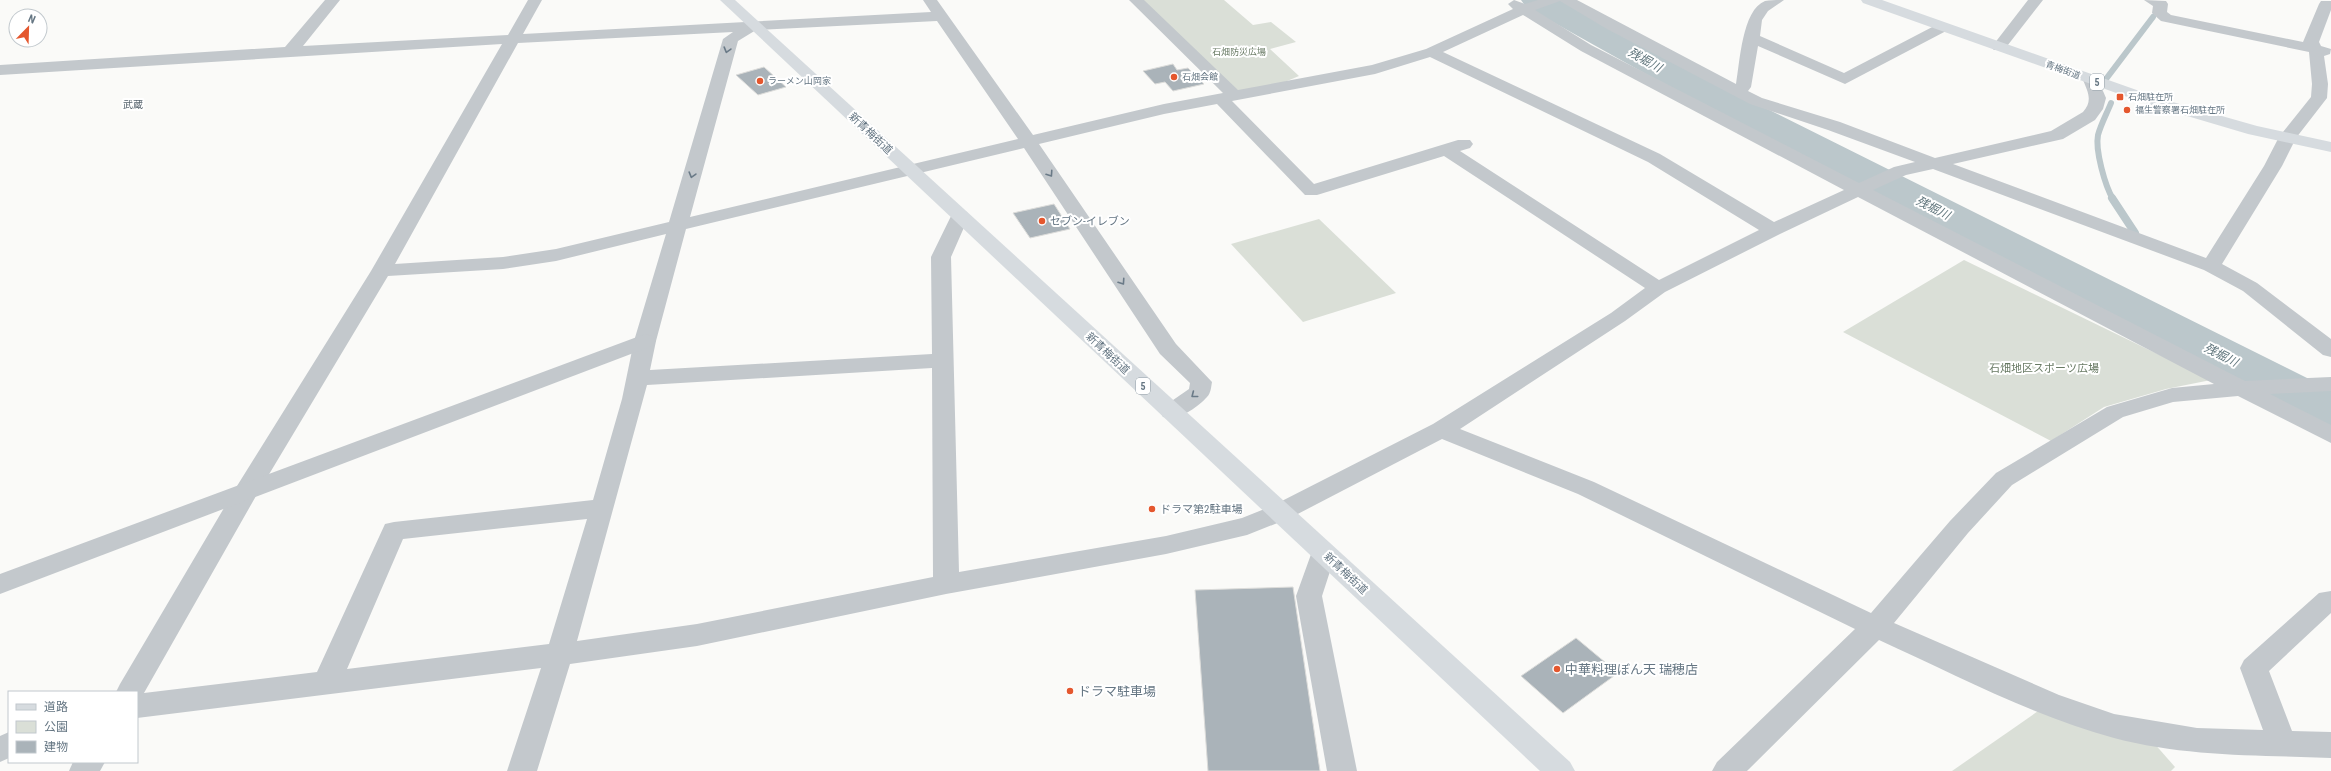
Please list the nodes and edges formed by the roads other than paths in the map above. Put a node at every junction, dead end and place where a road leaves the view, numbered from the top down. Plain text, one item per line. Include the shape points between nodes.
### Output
1 (332, 0) edge
2 (535, 0) edge
3 (930, 0) edge
4 (1136, 0) edge
5 (1553, 0) edge
6 (1566, 0) edge
7 (1777, 0) edge
8 (1868, 0) edge
9 (2036, 0) edge
10 (2151, 0) edge
11 (732, 2) edge
12 (2326, 4) dead end
13 (1520, 6) edge
14 (941, 16) junction
15 (754, 25) junction
16 (1943, 27) junction
17 (1752, 38) junction
18 (512, 40) junction
19 (1999, 47) junction
20 (2323, 50) edge
21 (290, 51) junction
22 (1431, 52) junction
23 (0, 70) edge
24 (2091, 80) junction
25 (1737, 91) junction
26 (1228, 97) junction
27 (2288, 138) junction
28 (1028, 142) junction
29 (1464, 144) dead end
30 (2331, 147) edge
31 (1447, 150) junction
32 (1930, 163) junction
33 (910, 170) junction
34 (1863, 189) junction
35 (960, 216) junction
36 (677, 227) junction
37 (1773, 230) junction
38 (2212, 266) junction
39 (381, 271) junction
40 (1658, 288) junction
41 (645, 341) junction
42 (2331, 350) edge
43 (942, 360) junction
44 (640, 378) junction
45 (2326, 385) edge
46 (2244, 388) junction
47 (1171, 412) junction
48 (1441, 430) junction
49 (2331, 435) edge
50 (246, 492) junction
51 (603, 508) junction
52 (1281, 512) junction
53 (1323, 553) junction
54 (0, 584) edge
55 (946, 584) junction
56 (2328, 600) dead end
57 (1875, 627) junction
58 (561, 654) junction
59 (326, 684) junction
60 (131, 691) edge
61 (138, 706) edge
62 (2282, 744) junction
63 (2331, 745) edge
64 (522, 771) edge
65 (1342, 771) edge
66 (1560, 771) edge
67 (1727, 771) edge

1 - 21 street
2 - 18 street
3 - 14 street
4 - 26 street
5 - 13 street
6 - 25 street
7 - 17 street via 1764,8 1755,20
8 - 16 main road, 青梅街道 / 5
9 - 19 street
10 - 20 street via 2161,4 2159,13 2166,18
11 - 15 main road, 新青梅街道 / 5
12 - 20 street via 2311,42
13 - 22 street
13 - 34 street via 1586,48
14 - 15 street
14 - 28 street
15 - 18 street
15 - 33 main road, 新青梅街道 / 5
15 -> 36 street via 730,39
16 - 17 street via 1845,79
16 - 19 main road, 青梅街道 / 5
17 - 25 street via 1743,87
18 - 21 street
18 - 39 street
19 - 24 main road, 青梅街道 / 5
20 - 27 street via 2318,98
21 - 23 street
22 - 26 street via 1376,69
22 - 37 street via 1654,158
24 - 27 main road, 青梅街道 / 5 via 2186,111
24 - 32 street via 2098,98 2095,109 2089,116 2057,135
25 - 32 street via 1756,101 1834,126
26 - 28 street via 1164,109
26 - 31 street via 1311,191
27 - 30 main road, 青梅街道 / 5
27 - 38 street
28 - 33 street
28 -> 47 street via 1168,349 1201,382 1199,392
29 - 31 street
31 - 40 street
32 - 34 street via 1890,176
32 - 38 street
33 - 35 main road, 新青梅街道 / 5
33 - 36 street
34 - 37 street
34 - 46 street
35 - 43 street via 941,257
35 - 47 main road, 新青梅街道 / 5
36 - 39 street via 556,255 503,263
36 - 41 street
37 - 40 street
38 - 42 street via 2250,287
39 - 50 street
40 - 48 street via 1605,326
41 - 44 street
41 - 50 street
43 - 44 street
43 - 55 street
44 - 51 street
45 - 46 street
46 - 49 street
46 - 57 street via 2172,395 2115,412 2004,479 1959,527
47 - 52 main road, 新青梅街道 / 5
48 - 52 street
48 - 57 street via 1586,488
50 - 54 street
50 - 60 street
51 - 58 street
51 - 59 street via 394,531
52 - 53 main road, 新青梅街道 / 5
52 - 55 street via 1234,529 1166,545
53 - 65 street via 1309,596
53 - 66 main road, 新青梅街道 / 5
55 - 58 street via 696,635
56 - 62 street via 2254,668
57 - 62 street via 2050,704 2114,726 2197,741
57 - 67 street
58 - 59 street
58 - 64 street
59 - 61 street
62 - 63 street

